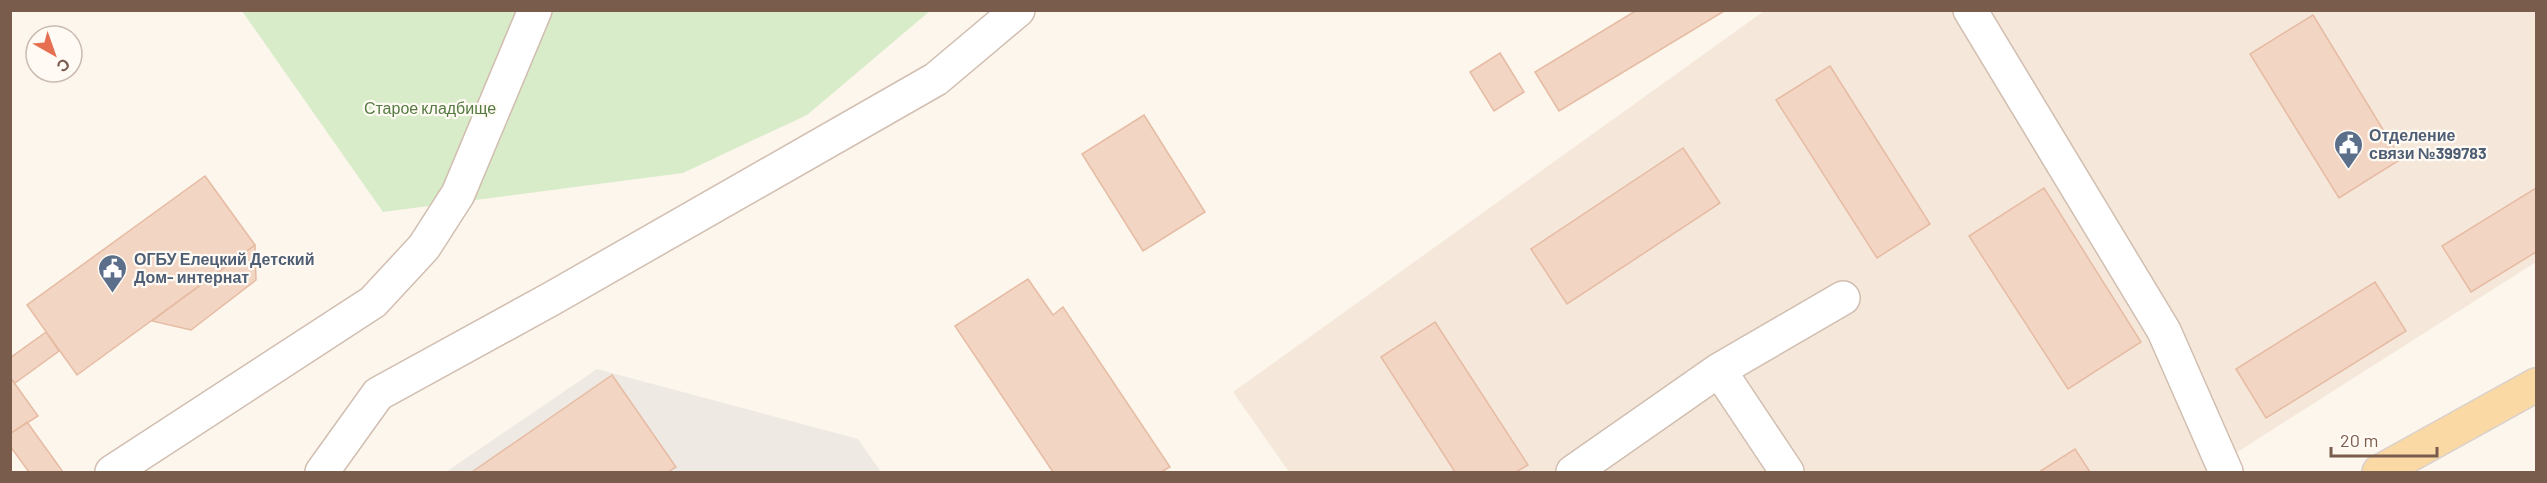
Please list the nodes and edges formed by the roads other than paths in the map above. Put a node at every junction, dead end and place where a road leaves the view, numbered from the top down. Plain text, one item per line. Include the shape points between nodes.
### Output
1 (535, 10) edge
2 (1018, 10) edge
3 (1970, 10) edge
4 (1843, 298) dead end
5 (1719, 370) junction
6 (2536, 385) edge
7 (131, 467) edge
8 (322, 472) edge
9 (1572, 472) edge
10 (1787, 472) edge
11 (2226, 472) edge
12 (2379, 472) edge

1 - 7 lane via 458,194 424,247 373,302
2 - 8 lane via 936,79 378,394
3 - 11 lane via 2164,331
4 - 5 lane
5 - 9 lane
5 - 10 lane
6 - 12 main road

